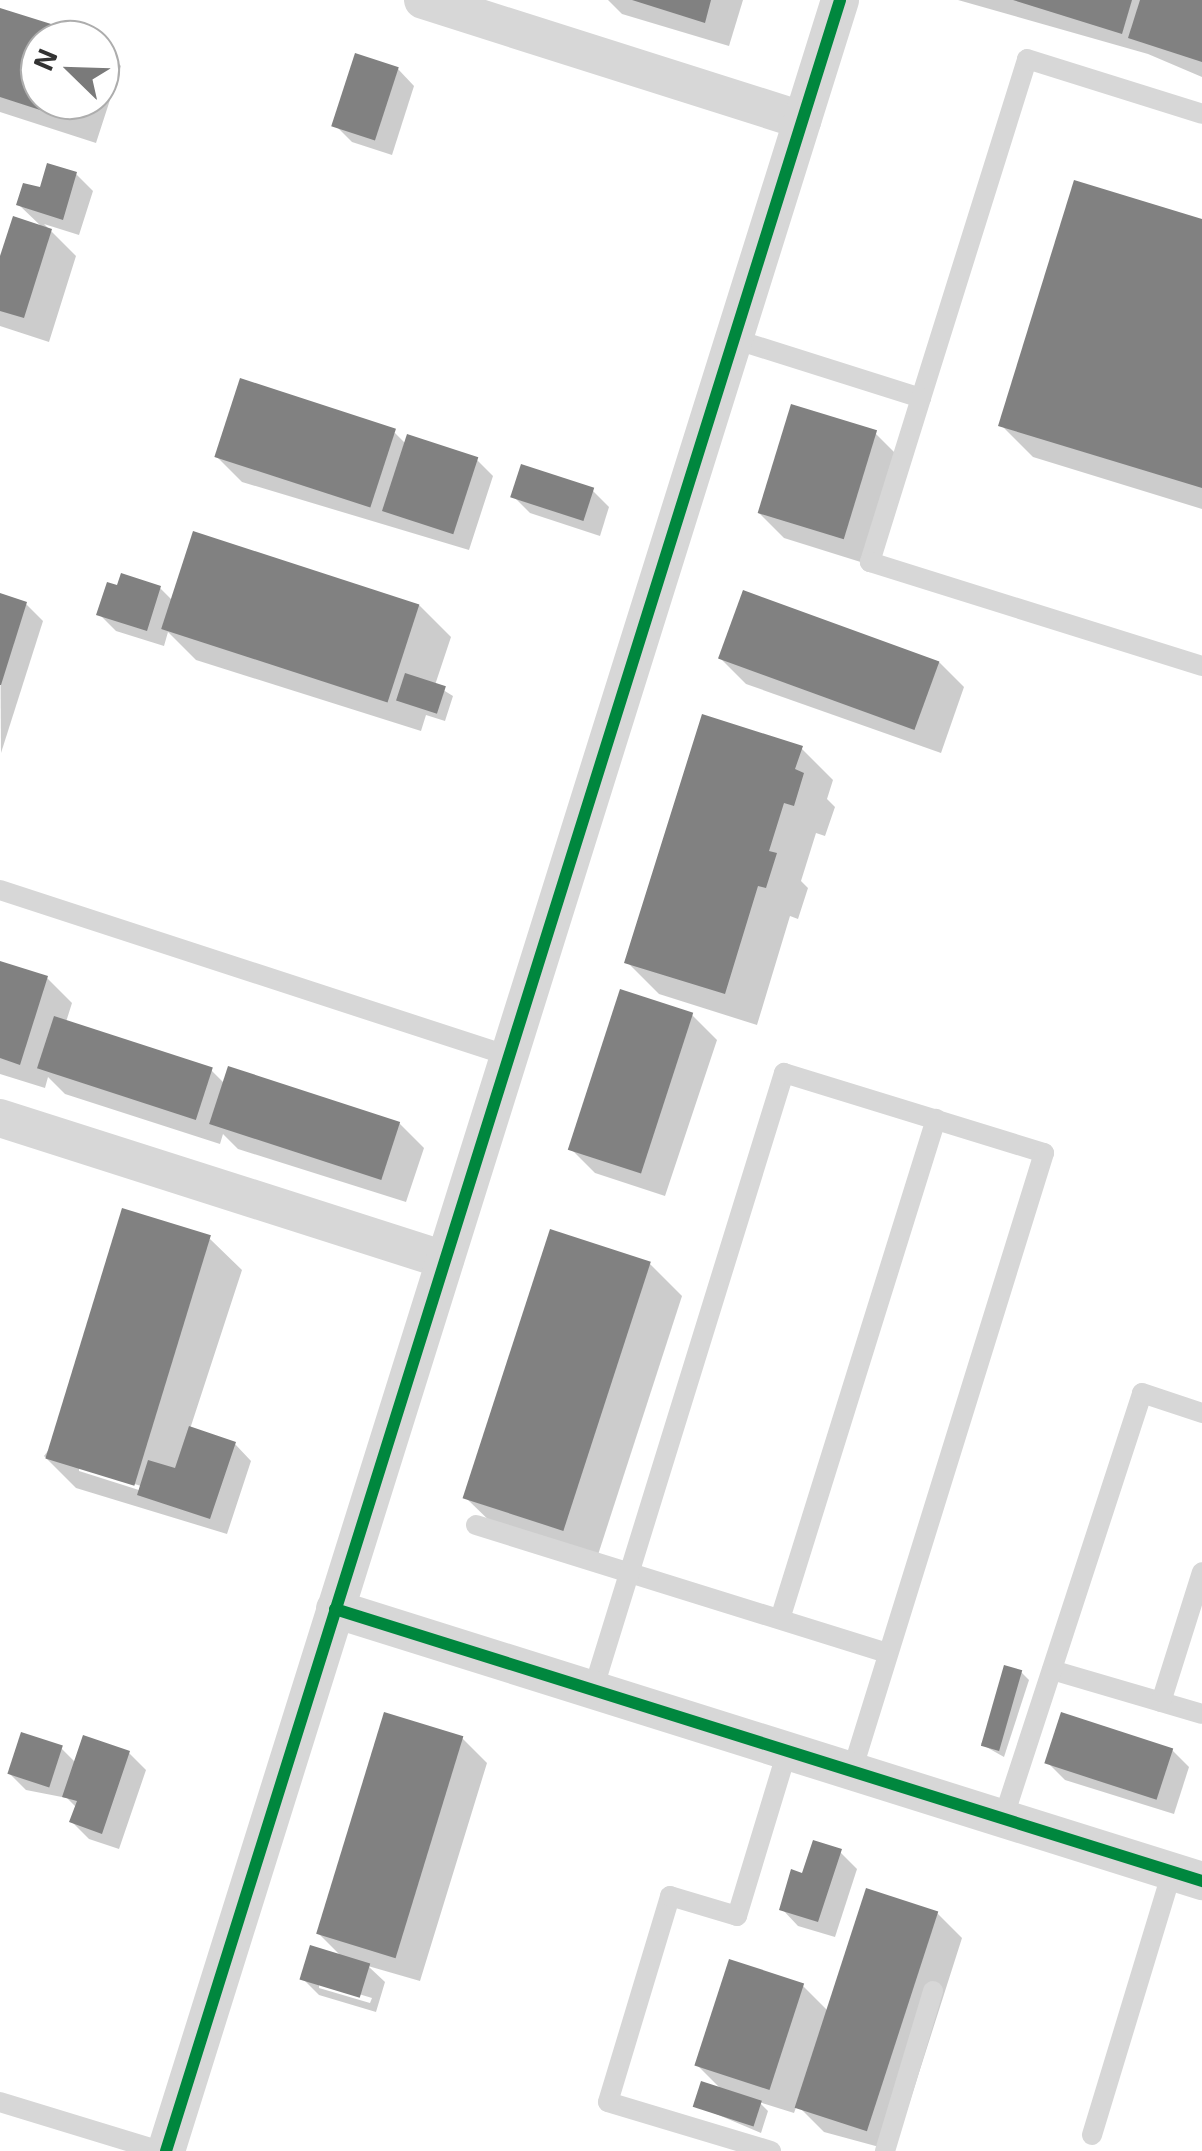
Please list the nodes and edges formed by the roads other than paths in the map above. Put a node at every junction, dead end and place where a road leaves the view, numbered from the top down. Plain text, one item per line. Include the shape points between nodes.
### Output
1 (423, 0) edge
2 (840, 0) edge
3 (1202, 114) edge
4 (802, 120) junction
5 (734, 339) junction
6 (920, 398) junction
7 (1202, 666) edge
8 (0, 890) edge
9 (509, 1056) junction
10 (0, 1118) edge
11 (936, 1120) junction
12 (445, 1260) junction
13 (1202, 1413) edge
14 (476, 1525) dead end
15 (629, 1572) junction
16 (1202, 1572) edge
17 (335, 1609) junction
18 (780, 1619) junction
19 (888, 1653) junction
20 (1052, 1670) junction
21 (592, 1690) junction
22 (1160, 1702) junction
23 (1202, 1714) edge
24 (787, 1751) junction
25 (852, 1771) junction
26 (1002, 1819) junction
27 (1193, 1872) edge
28 (933, 1991) dead end
29 (0, 2102) edge
30 (1092, 2135) dead end
31 (163, 2151) edge
32 (771, 2151) edge
33 (885, 2151) edge

1 - 4 street
2 - 4 street
3 - 6 lane via 1027,59
4 - 5 street
5 - 6 lane
5 - 9 street
6 - 7 lane via 870,562
8 - 9 lane
9 - 12 street
10 - 12 street
11 - 15 lane via 784,1073
11 - 18 lane
11 - 19 lane via 1044,1153
12 - 17 street
13 - 20 lane via 1142,1393
14 - 15 lane
15 - 18 lane
15 - 21 lane
16 - 22 lane
17 - 21 street
17 - 31 street
18 - 19 lane
19 - 25 lane
20 - 22 lane
20 - 26 lane
21 - 24 street
22 - 23 lane
24 - 25 street
24 - 32 lane via 737,1916 670,1896 608,2102
25 - 26 street
26 - 27 street
27 - 30 lane
28 - 33 lane
29 - 31 lane

